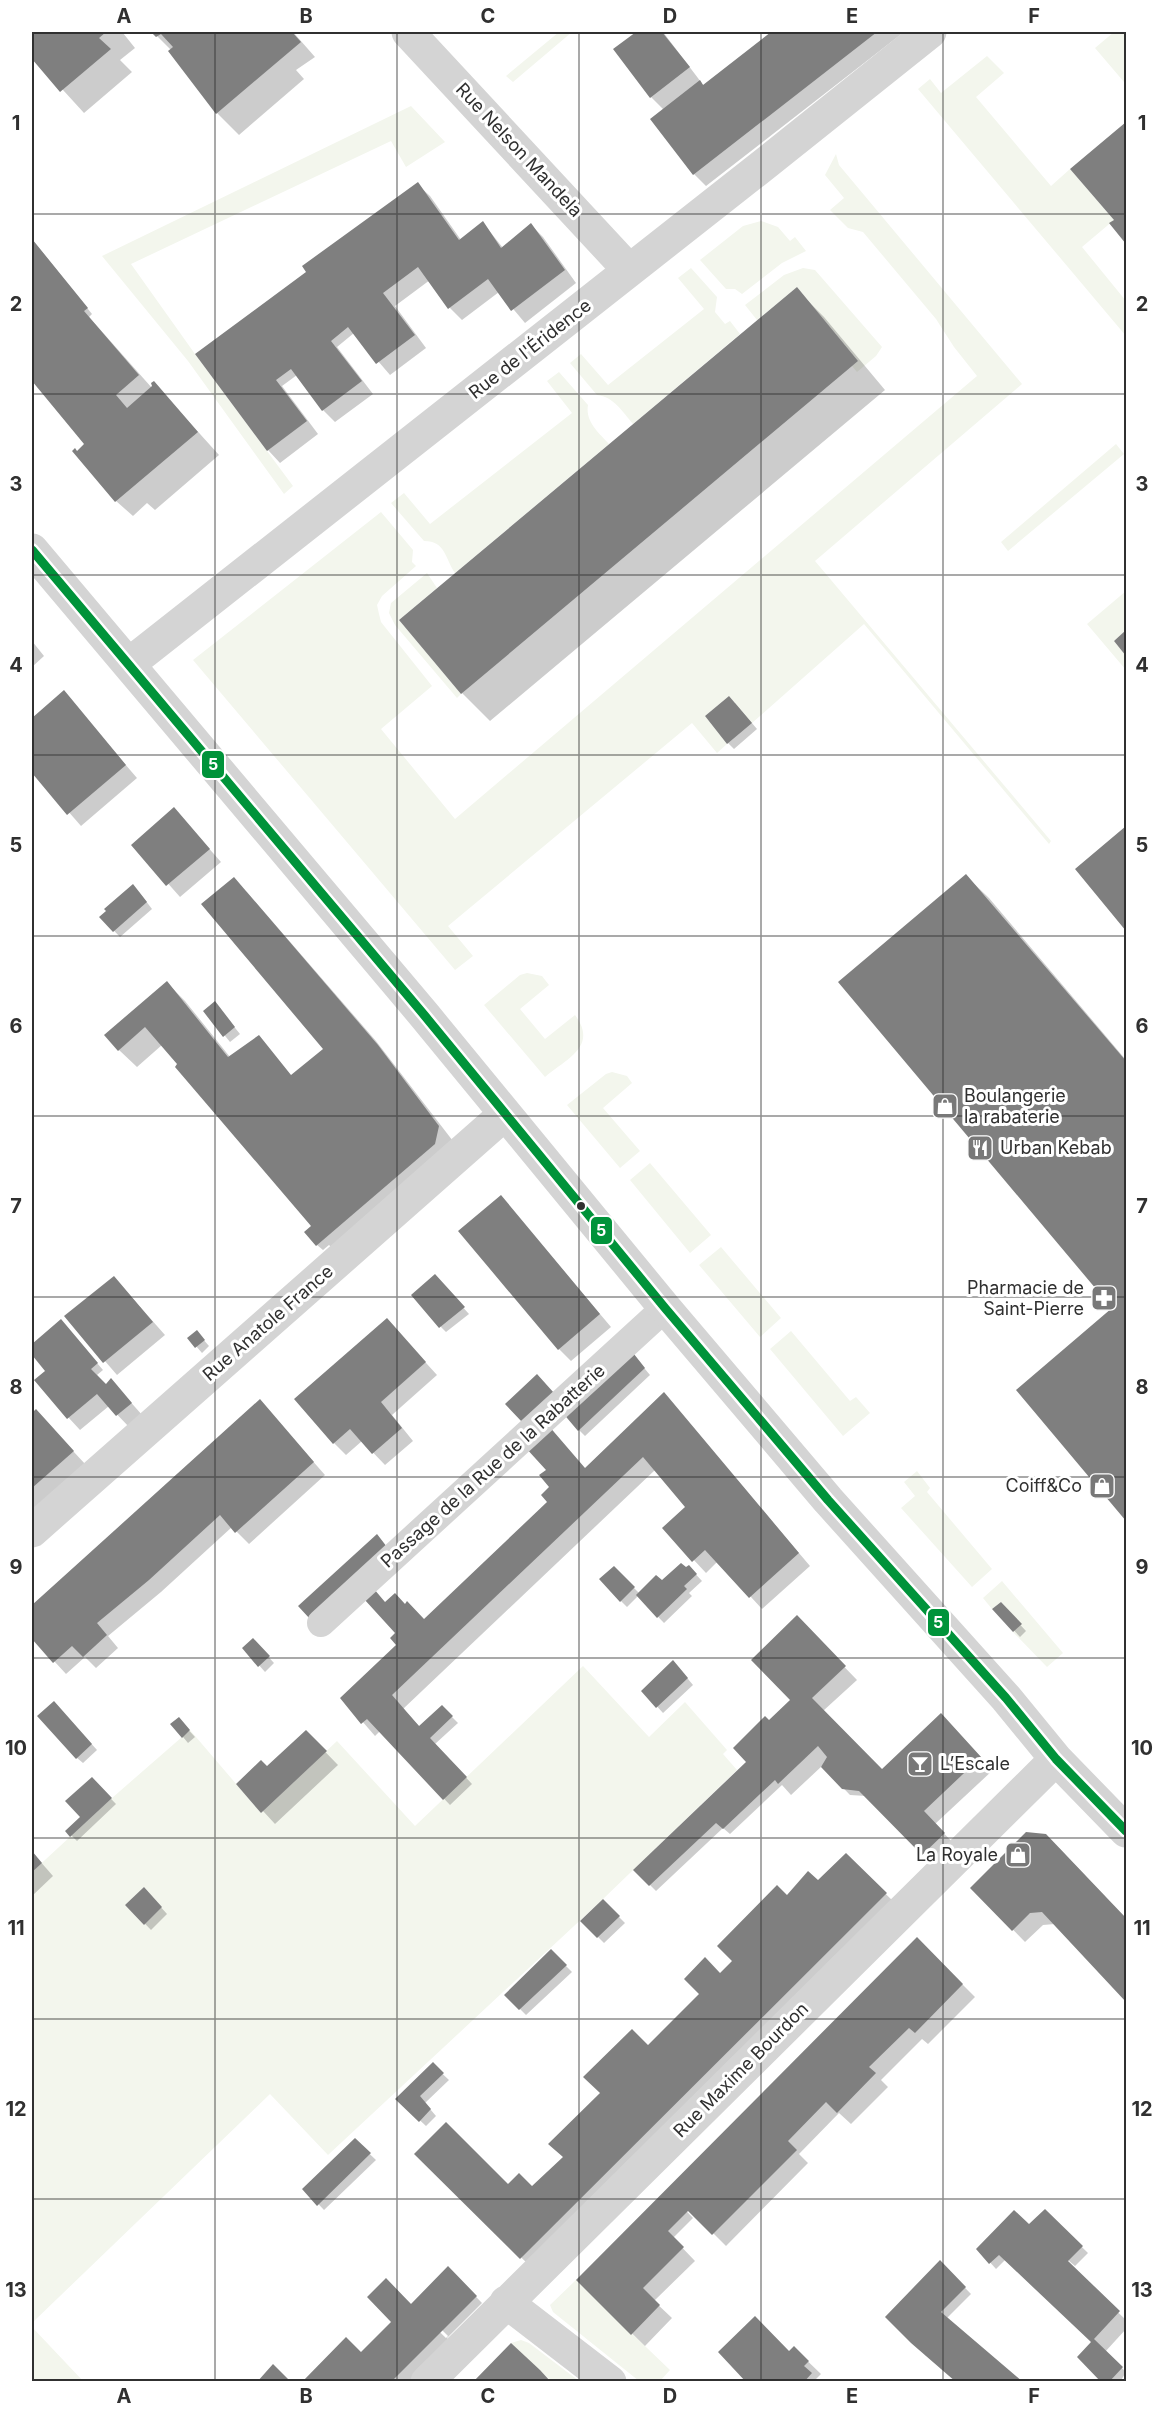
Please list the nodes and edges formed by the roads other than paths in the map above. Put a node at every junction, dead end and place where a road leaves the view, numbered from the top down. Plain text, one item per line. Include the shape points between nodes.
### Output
1 (408, 32) edge
2 (930, 32) edge
3 (629, 270) junction
4 (32, 550) edge
5 (129, 663) junction
6 (505, 1114) junction
7 (665, 1308) junction
8 (32, 1531) edge
9 (321, 1623) dead end
10 (1056, 1759) junction
11 (1126, 1831) edge
12 (506, 2302) junction
13 (427, 2382) edge
14 (610, 2382) edge

1 - 3 street, Rue Nelson Mandela
2 - 3 street, Rue de l'Éridence
3 - 5 street, Rue de l'Éridence
4 - 5 street
5 - 6 street
6 - 7 street
6 - 8 street, Rue Anatole France
7 - 9 lane, Passage de la Rue de la Rabatterie
7 - 10 street via 835,1509
10 - 11 street
10 - 12 street, Rue Maxime Bourdon
12 - 13 street, Rue Maxime Bourdon
12 - 14 street

